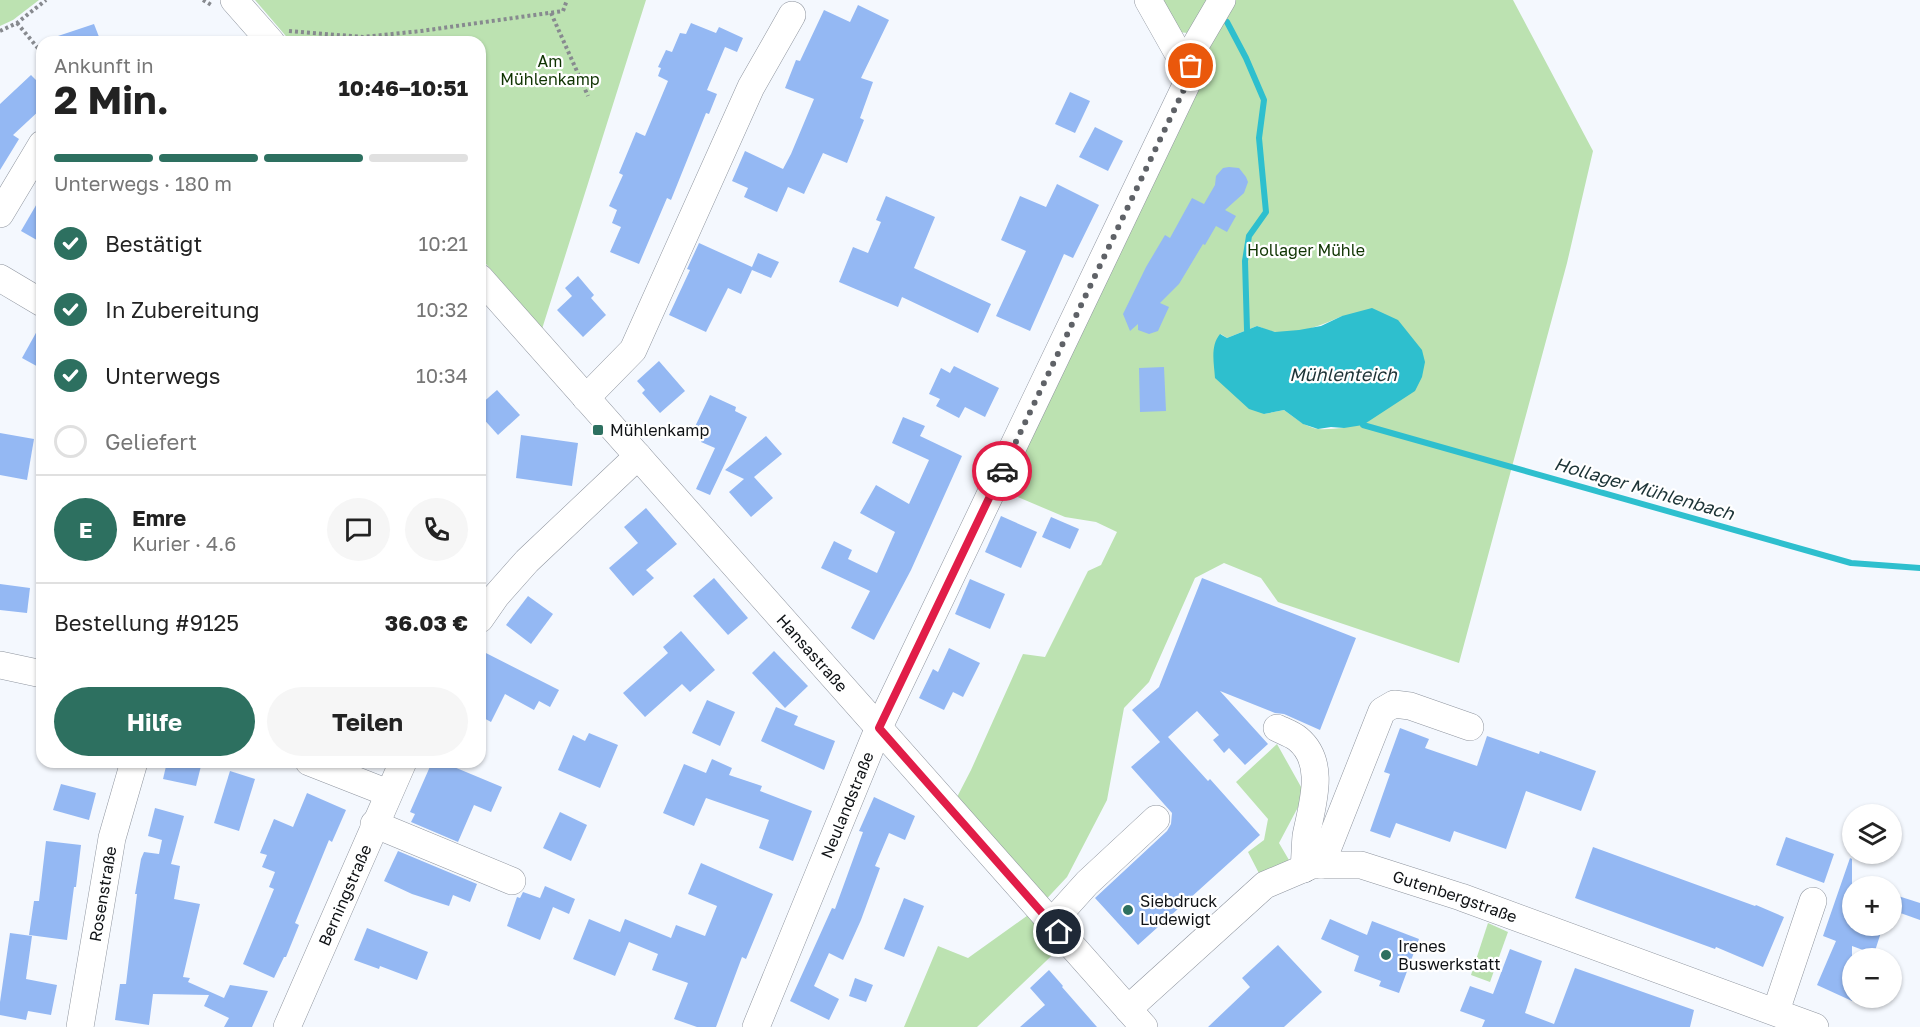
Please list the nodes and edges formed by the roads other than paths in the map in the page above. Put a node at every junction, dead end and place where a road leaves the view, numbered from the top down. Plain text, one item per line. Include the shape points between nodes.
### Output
1 (234, 0) edge
2 (1148, 0) edge
3 (1222, 0) edge
4 (792, 15) dead end
5 (266, 36) edge
6 (1191, 66) junction
7 (36, 154) edge
8 (0, 214) edge
9 (0, 278) edge
10 (486, 285) edge
11 (36, 299) edge
12 (586, 398) junction
13 (638, 456) junction
14 (486, 610) edge
15 (0, 665) edge
16 (36, 673) edge
17 (1470, 727) dead end
18 (879, 728) junction
19 (1277, 728) dead end
20 (132, 768) edge
21 (324, 768) edge
22 (400, 768) edge
23 (388, 794) junction
24 (1155, 819) dead end
25 (374, 825) junction
26 (1313, 867) junction
27 (512, 881) dead end
28 (1813, 901) dead end
29 (1051, 923) junction
30 (1776, 1011) junction
31 (1136, 1018) edge
32 (80, 1027) edge
33 (288, 1027) edge
34 (756, 1027) edge
35 (1815, 1027) edge

1 - 5 street
2 - 6 street via 1179,55
3 - 6 street, Neulandstraße via 1195,46
4 - 12 street via 751,87 633,350
6 - 18 street, Neulandstraße via 1188,81
7 - 8 street
9 - 11 street
10 - 12 street, Hansastraße
12 - 13 street, Hansastraße
13 - 14 street via 527,561
13 - 18 street, Hansastraße
15 - 16 street
17 - 26 street via 1410,706 1394,704 1382,711
18 - 29 street, Hansastraße
18 - 34 street, Neulandstraße
19 - 26 street via 1298,738 1315,772 1316,795 1306,837
20 - 32 street, Rosenstraße via 112,838
21 - 23 street
22 - 23 street, Berningstraße
23 - 25 street, Berningstraße
24 - 29 street
25 - 27 street
25 - 33 street, Berningstraße
26 - 30 street, Gutenbergstraße via 1361,865
26 - 31 street, Gutenbergstraße via 1265,885
28 - 30 street
29 - 31 street, Hansastraße
30 - 35 street, Gutenbergstraße

